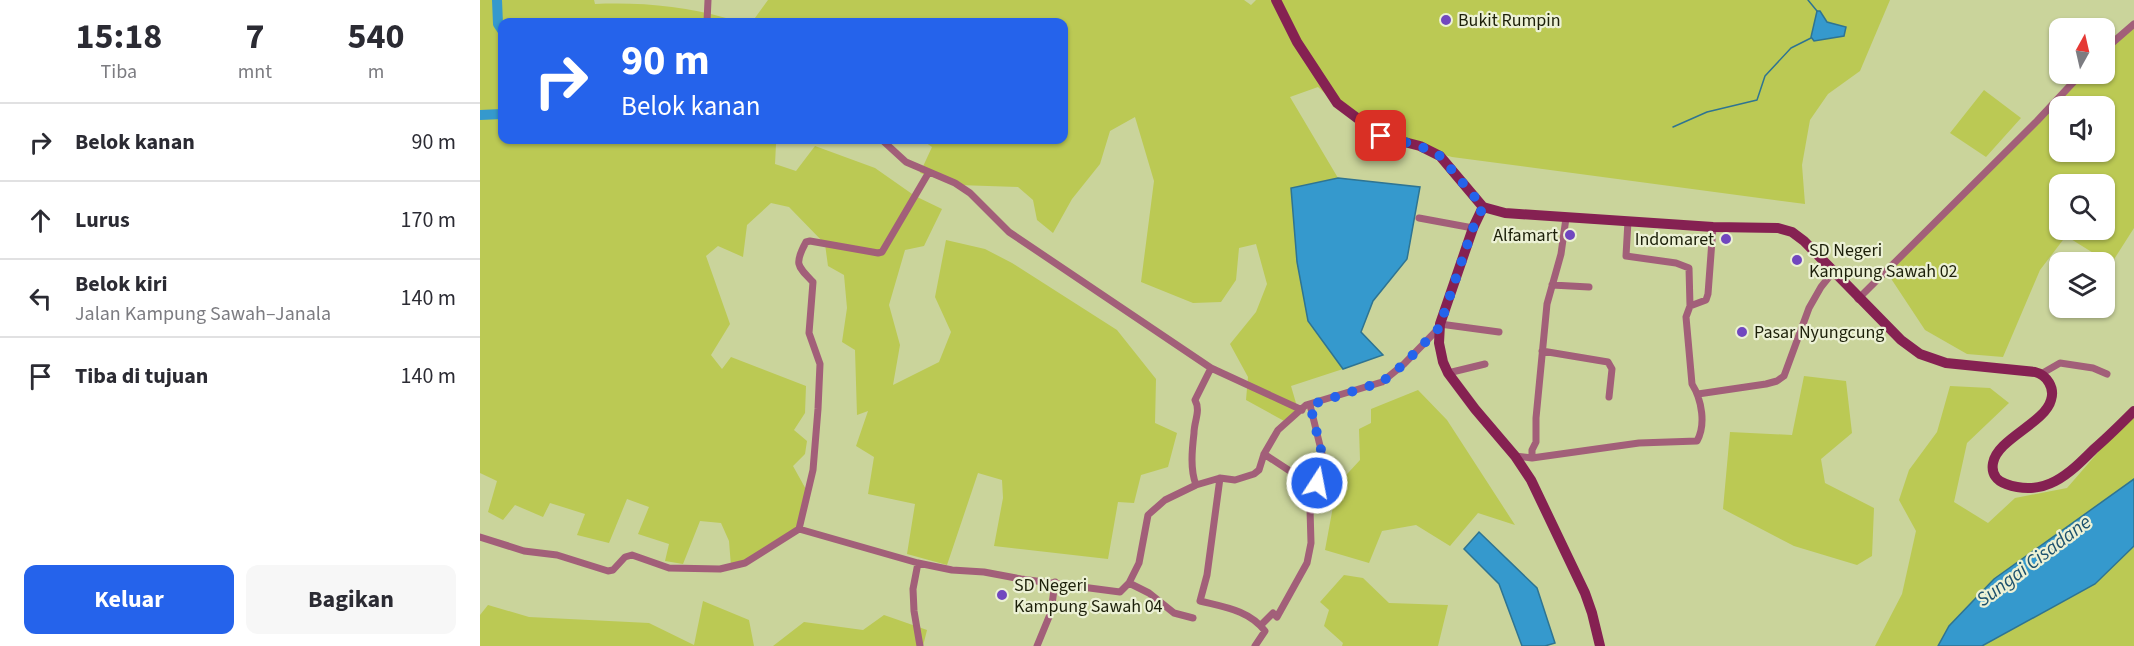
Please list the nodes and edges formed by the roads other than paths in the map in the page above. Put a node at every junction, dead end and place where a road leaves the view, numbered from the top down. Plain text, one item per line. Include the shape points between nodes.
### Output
1 (708, 0) edge
2 (1276, 0) edge
3 (707, 18) edge
4 (2134, 24) edge
5 (2115, 40) edge
6 (2072, 84) edge
7 (886, 144) edge
8 (929, 172) junction
9 (1483, 207) junction
10 (1419, 218) dead end
11 (1566, 218) junction
12 (1628, 221) junction
13 (1713, 227) junction
14 (1473, 228) junction
15 (1833, 272) junction
16 (1552, 285) junction
17 (1589, 287) dead end
18 (1858, 299) junction
19 (1690, 306) junction
20 (1440, 326) junction
21 (1499, 332) dead end
22 (1542, 351) junction
23 (1485, 364) dead end
24 (1211, 368) junction
25 (1448, 373) junction
26 (2041, 374) junction
27 (2107, 374) dead end
28 (1698, 394) junction
29 (1609, 397) dead end
30 (1310, 405) junction
31 (1302, 410) junction
32 (2134, 411) edge
33 (1264, 454) junction
34 (1515, 456) junction
35 (1532, 458) junction
36 (1220, 478) junction
37 (1317, 483) junction
38 (1196, 485) junction
39 (799, 529) junction
40 (480, 537) edge
41 (918, 563) junction
42 (1055, 582) junction
43 (1129, 583) junction
44 (1192, 618) dead end
45 (1261, 626) junction
46 (920, 646) edge
47 (1037, 646) edge
48 (1255, 646) edge
49 (1600, 646) edge

1 - 3 street
2 - 9 main road via 1297,42 1337,103 1381,136 1420,146 1440,156
4 - 5 street
6 - 18 street
7 - 8 street via 906,162
8 - 24 street via 970,193 1009,232
8 - 39 street via 882,252 810,241 803,248 798,264 813,282 809,333 820,364 813,470
9 - 11 main road via 1505,213
9 - 14 main road
10 - 14 street
11 - 12 main road
11 - 16 street
12 - 13 main road
12 - 19 street via 1626,256 1689,268
13 - 15 main road via 1786,230 1804,241
13 - 19 street via 1708,294 1706,300
14 - 20 main road
15 - 18 main road
15 - 28 street via 1809,308 1784,376 1766,384
16 - 17 street
16 - 22 street
18 - 26 main road via 1901,340 1934,360
19 - 28 street via 1686,317 1692,384
20 - 21 street
20 - 25 main road via 1439,343
20 - 30 street via 1382,382
22 - 29 street via 1608,362 1612,369
22 - 35 street
23 - 25 street
24 - 31 street
24 - 38 street via 1196,400 1199,407 1192,476
25 - 34 main road
26 - 27 street via 2060,363
26 - 32 main road via 2050,384 2051,403 1995,457 1993,471 2001,482 2040,488 2068,475
28 - 35 street via 1703,421 1697,441 1639,443
30 - 31 street
30 - 37 street via 1325,466
31 - 33 street via 1278,430
33 - 36 street via 1254,474 1235,480
33 - 37 street
34 - 35 street
34 - 49 main road via 1532,480 1574,569 1593,614
36 - 38 street
36 - 45 street via 1200,601 1242,612
37 - 45 street via 1310,509 1307,563 1277,616 1273,613
38 - 43 street via 1165,500 1148,515 1139,563
39 - 40 street via 745,563 720,569 669,568 632,555 608,571
39 - 41 street
41 - 42 street
41 - 46 street via 913,589
42 - 43 street via 1120,592
42 - 47 street via 1051,612
43 - 44 street via 1174,613
45 - 48 street via 1265,631

